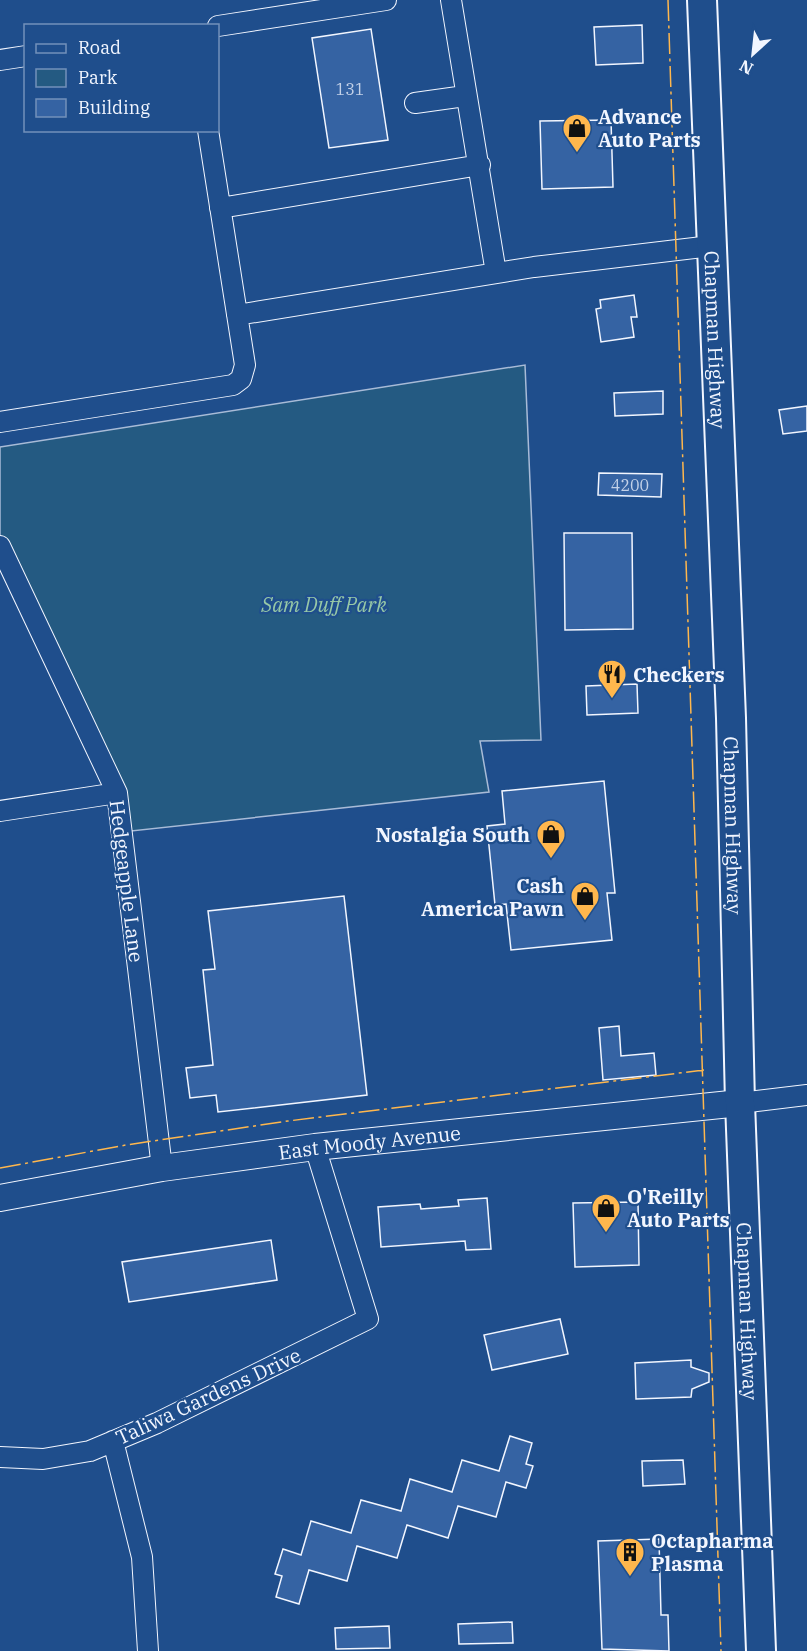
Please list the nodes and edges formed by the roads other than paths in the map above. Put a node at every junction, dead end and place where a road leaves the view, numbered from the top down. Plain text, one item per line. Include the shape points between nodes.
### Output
1 (386, 0) edge
2 (451, 0) edge
3 (702, 0) edge
4 (219, 26) edge
5 (24, 56) edge
6 (0, 60) edge
7 (465, 96) junction
8 (416, 103) dead end
9 (208, 132) edge
10 (480, 165) junction
11 (220, 208) junction
12 (711, 246) junction
13 (496, 273) junction
14 (237, 315) junction
15 (0, 422) edge
16 (0, 546) edge
17 (117, 793) junction
18 (0, 811) edge
19 (807, 1095) edge
20 (740, 1103) junction
21 (315, 1146) junction
22 (162, 1168) junction
23 (0, 1198) edge
24 (112, 1441) junction
25 (0, 1457) edge
26 (148, 1651) edge
27 (761, 1651) edge

1 - 4 street
2 - 7 street
3 - 12 highway, Chapman Highway
5 - 6 street
7 - 8 street
7 - 10 street
9 - 11 street
10 - 11 street
10 - 13 street
11 - 14 street
12 - 13 street
12 - 20 highway, Chapman Highway via 731,708
13 - 14 street
14 - 15 street via 244,365 241,379 233,385
16 - 17 street, Hedgeapple Lane
17 - 18 street
17 - 22 street, Hedgeapple Lane
19 - 20 street
20 - 21 main road, East Moody Avenue
20 - 27 highway, Chapman Highway
21 - 22 main road, East Moody Avenue
21 - 24 street, Taliwa Gardens Drive via 368,1319 157,1423
22 - 23 main road, East Moody Avenue
24 - 25 street, Taliwa Gardens Drive via 90,1451 43,1459
24 - 26 street via 142,1557

